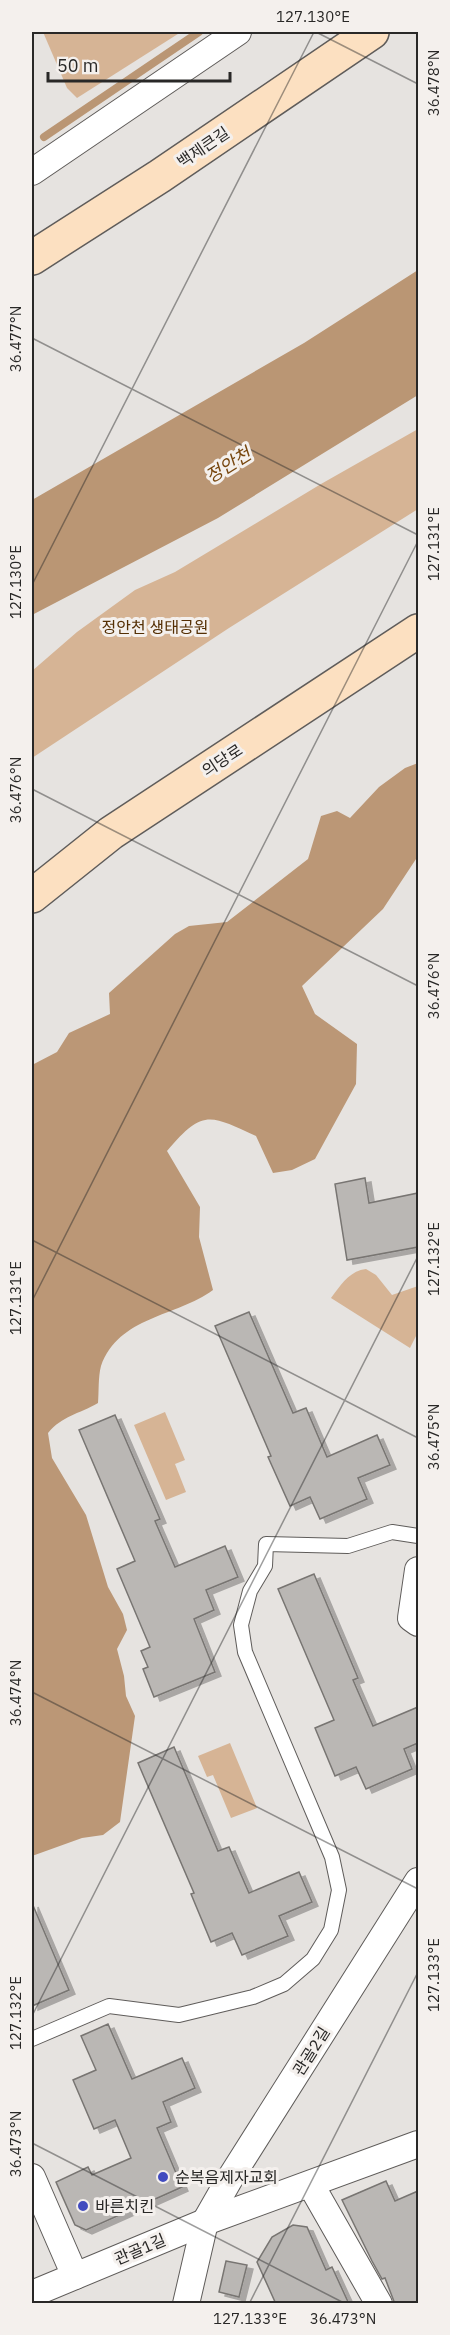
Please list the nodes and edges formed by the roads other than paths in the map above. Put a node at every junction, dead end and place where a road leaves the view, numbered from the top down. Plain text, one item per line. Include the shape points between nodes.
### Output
1 (238, 32) edge
2 (372, 32) edge
3 (32, 172) edge
4 (32, 258) edge
5 (418, 631) edge
6 (32, 896) edge
7 (418, 1536) edge
8 (418, 1570) edge
9 (418, 1623) edge
10 (418, 1881) edge
11 (32, 2039) edge
12 (418, 2144) edge
13 (32, 2177) edge
14 (311, 2185) junction
15 (205, 2222) junction
16 (75, 2276) junction
17 (32, 2294) edge
18 (186, 2304) edge
19 (379, 2304) edge

1 - 3 street
2 - 4 main road, 백제큰길
5 - 6 main road, 의당로 via 111,833
7 - 11 lane via 392,1532 348,1546 266,1544 265,1566 250,1591 241,1626 245,1652 332,1857 339,1890 331,1930 313,1959 284,1984 253,1997 179,2015 109,2006
8 - 9 street via 411,1618
10 - 15 street, 관골2길
12 - 14 street, 관골1길
13 - 16 street
14 - 15 street, 관골1길
14 - 19 street
15 - 16 street, 관골1길
15 - 18 street
16 - 17 street, 관골1길

